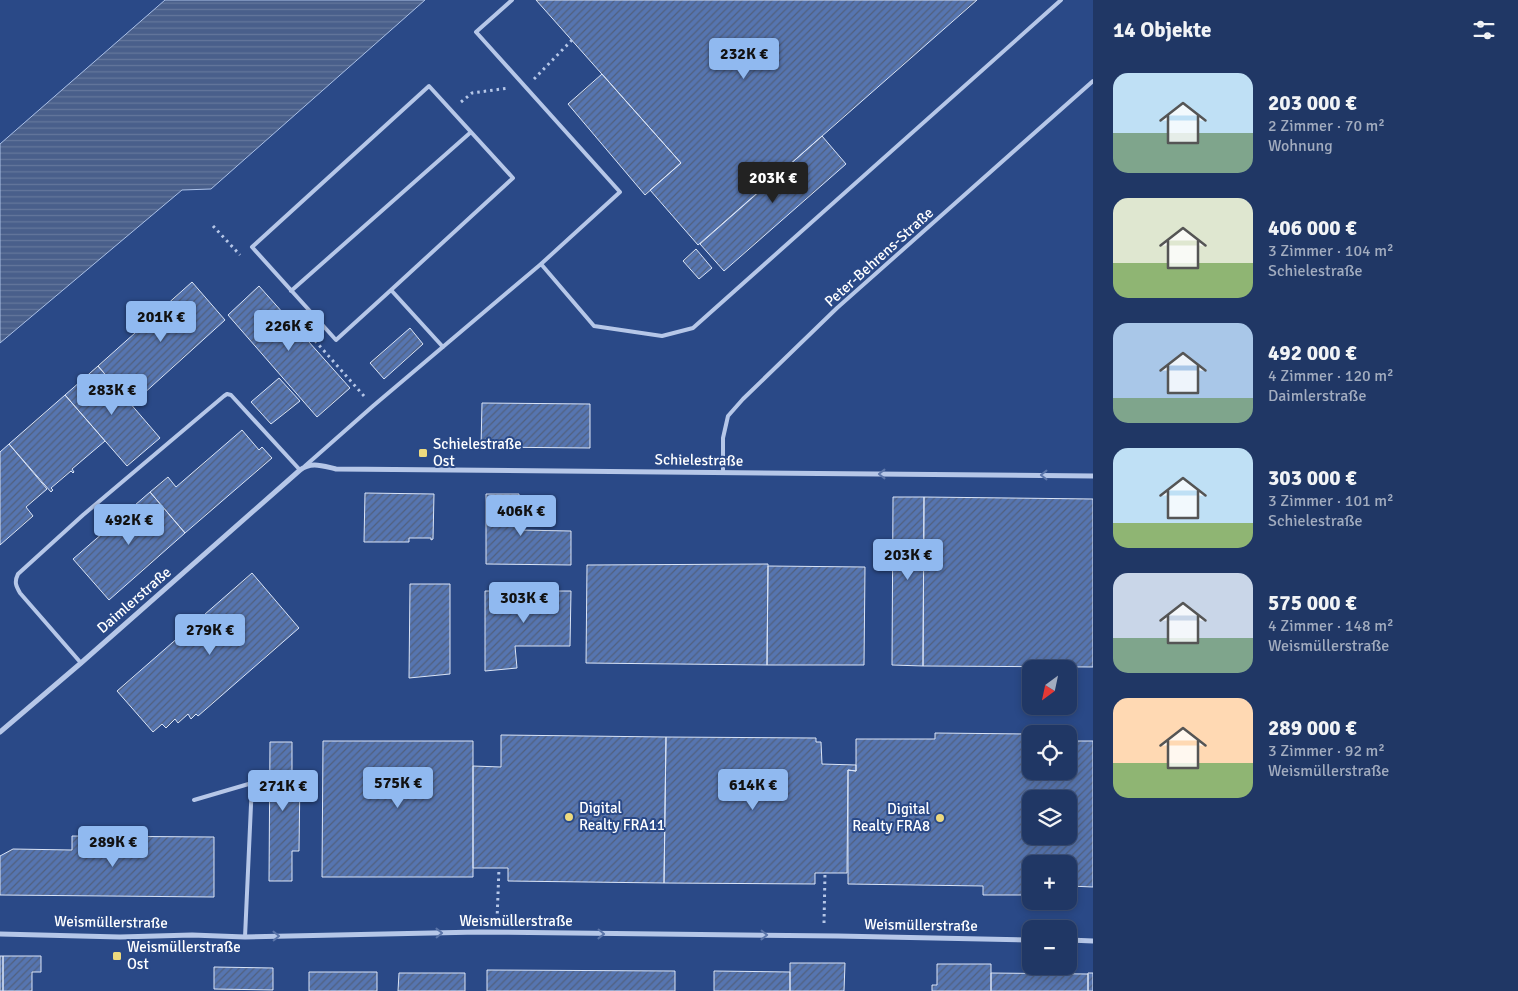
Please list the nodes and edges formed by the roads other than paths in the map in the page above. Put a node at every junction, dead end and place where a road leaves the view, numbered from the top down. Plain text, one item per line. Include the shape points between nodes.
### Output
1 (512, 0) edge
2 (1061, 0) edge
3 (1093, 81) edge
4 (471, 132) junction
5 (541, 264) junction
6 (391, 290) junction
7 (291, 291) junction
8 (443, 347) junction
9 (303, 468) junction
10 (723, 473) junction
11 (1093, 476) edge
12 (81, 663) junction
13 (0, 731) edge
14 (194, 800) dead end
15 (0, 934) edge
16 (245, 937) junction
17 (1022, 940) edge
18 (1077, 940) edge
19 (1093, 941) edge

1 - 5 lane via 476,32 620,192
2 - 5 lane via 693,328 662,336 594,326
3 - 10 lane, Peter-Behrens-Straße via 838,308 743,399 728,416 722,438
4 - 6 lane via 514,178
4 - 7 lane
4 - 7 lane via 429,86 252,247
5 - 8 lane
6 - 7 lane via 336,340
6 - 8 lane
8 - 9 lane
9 - 10 street, Schielestraße via 315,464 336,469
9 - 12 street, Daimlerstraße
9 - 12 lane via 228,394 83,515 15,579 20,593
11 -> 10 street, Schielestraße
12 - 13 street, Daimlerstraße
14 - 16 lane via 252,783
15 - 16 street, Weismüllerstraße
16 -> 17 street, Weismüllerstraße via 496,933
18 - 19 street

